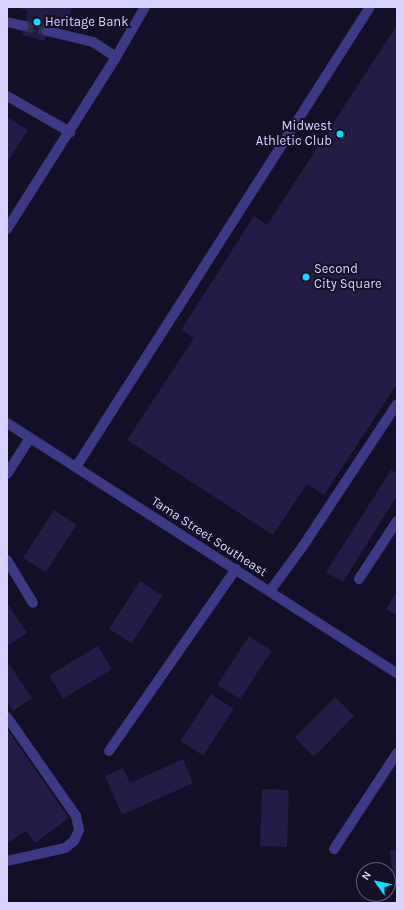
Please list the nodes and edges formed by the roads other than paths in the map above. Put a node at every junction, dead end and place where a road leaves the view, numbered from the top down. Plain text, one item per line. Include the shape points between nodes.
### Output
1 (145, 7) edge
2 (370, 7) edge
3 (7, 22) edge
4 (24, 26) tunnel mouth
5 (47, 31) tunnel mouth
6 (116, 57) junction
7 (7, 96) edge
8 (70, 132) junction
9 (7, 229) edge
10 (397, 404) edge
11 (7, 423) edge
12 (30, 438) junction
13 (76, 467) junction
14 (7, 474) edge
15 (397, 521) edge
16 (7, 560) edge
17 (236, 569) junction
18 (359, 580) dead end
19 (270, 591) junction
20 (33, 603) dead end
21 (397, 673) edge
22 (7, 717) edge
23 (109, 751) dead end
24 (397, 753) edge
25 (334, 849) dead end
26 (7, 860) edge

1 - 6 street
2 - 13 street
3 - 4 street
5 - 6 street via 92,42
6 - 8 street
7 - 8 street
8 - 9 street
10 - 19 street via 303,546
11 - 12 street, Tama Street Southeast
12 - 13 street, Tama Street Southeast
12 - 14 street
13 - 17 street, Tama Street Southeast
15 - 18 street
16 - 20 street
17 - 19 street, Tama Street Southeast
17 - 23 street
19 - 21 street, Tama Street Southeast
22 - 26 street via 76,816 79,830 74,841 64,848
24 - 25 street

